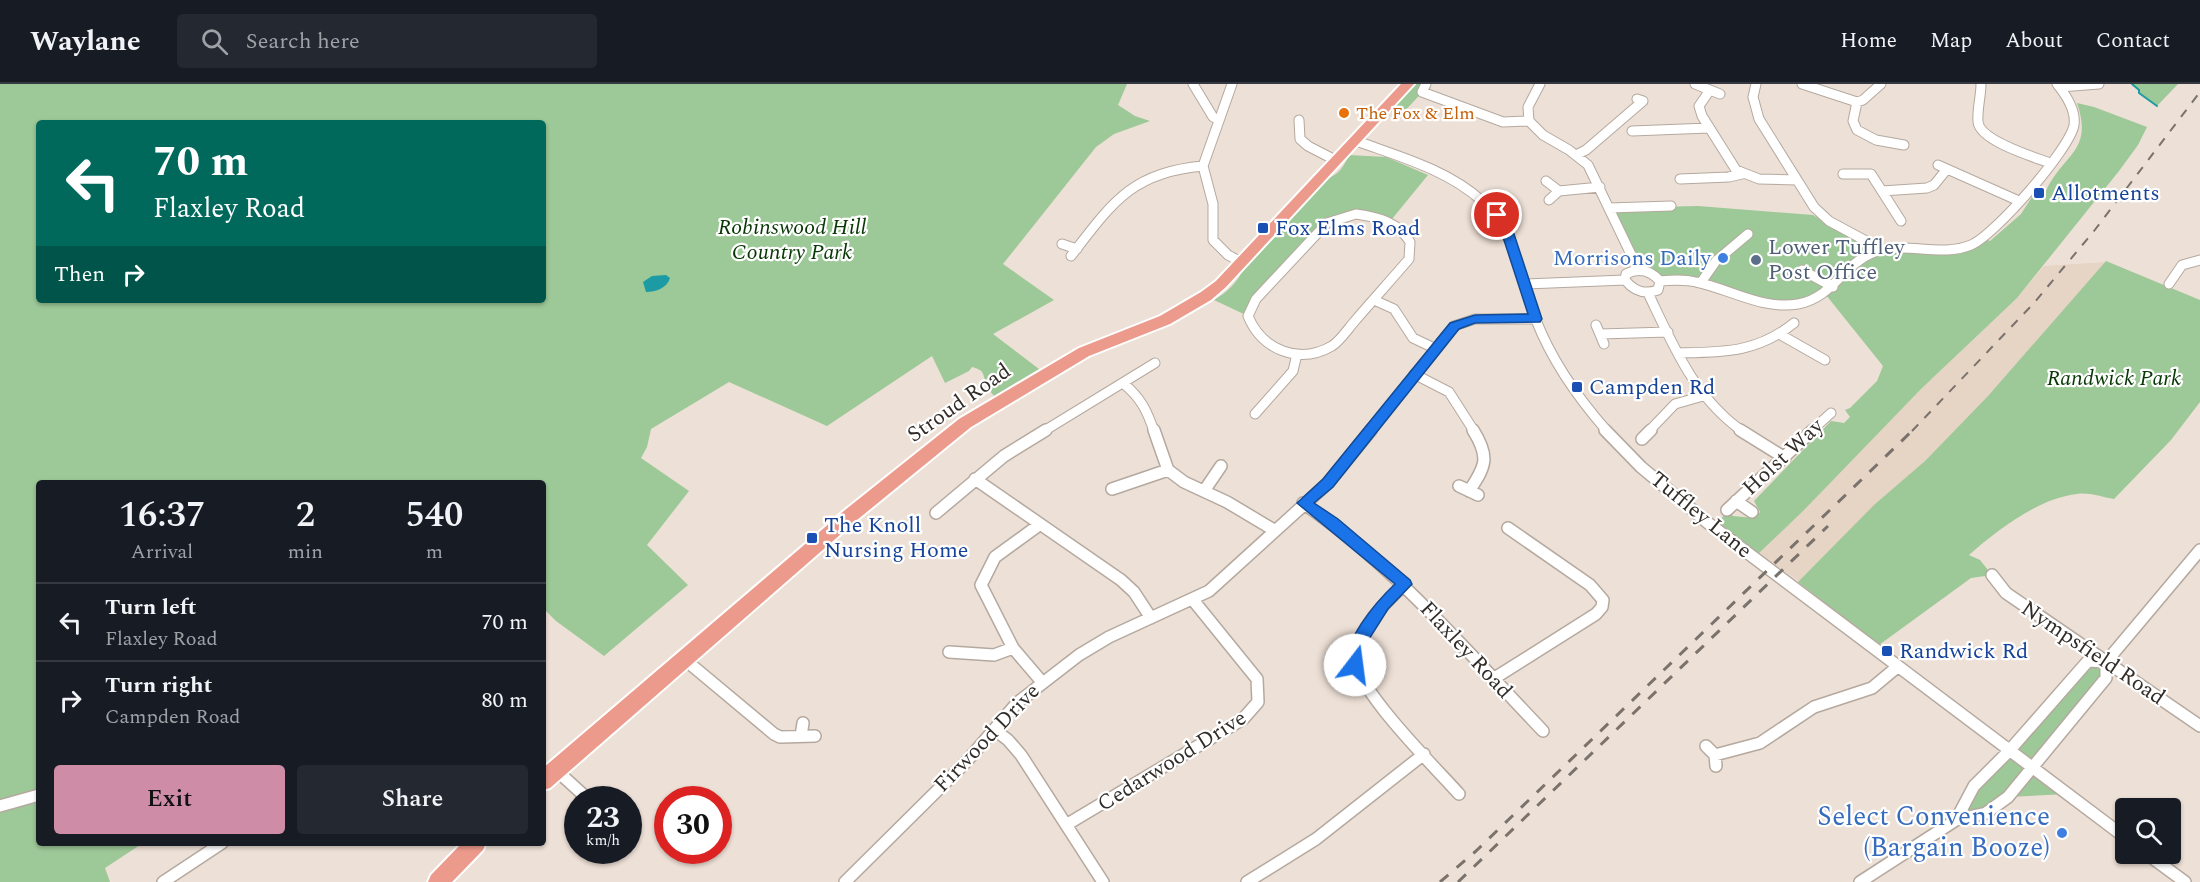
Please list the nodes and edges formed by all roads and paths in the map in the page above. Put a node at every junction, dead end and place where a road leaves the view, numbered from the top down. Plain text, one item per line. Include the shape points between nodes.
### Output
1 (1193, 84) edge
2 (1233, 84) edge
3 (1408, 84) edge
4 (1426, 84) edge
5 (1540, 84) edge
6 (1695, 84) edge
7 (1756, 84) edge
8 (1802, 84) edge
9 (1881, 84) edge
10 (1981, 84) edge
11 (2099, 84) edge
12 (2059, 86) edge
13 (1710, 90) junction
14 (1720, 94) dead end
15 (1637, 99) dead end
16 (1857, 102) junction
17 (1218, 119) junction
18 (1529, 121) junction
19 (1296, 122) dead end
20 (1709, 128) junction
21 (1632, 131) dead end
22 (1354, 140) junction
23 (1904, 145) dead end
24 (1576, 154) junction
25 (1337, 161) junction
26 (2050, 163) junction
27 (1203, 166) junction
28 (1742, 174) junction
29 (1843, 174) dead end
30 (1680, 179) dead end
31 (1797, 180) junction
32 (1546, 181) dead end
33 (1600, 187) junction
34 (1559, 191) junction
35 (1882, 191) junction
36 (1549, 200) dead end
37 (2019, 201) junction
38 (1671, 206) dead end
39 (1609, 207) junction
40 (1901, 221) dead end
41 (1748, 234) dead end
42 (1062, 244) dead end
43 (1876, 251) junction
44 (2200, 260) edge
45 (1241, 262) junction
46 (1638, 269) junction
47 (1802, 270) dead end
48 (1625, 280) junction
49 (1660, 281) junction
50 (1702, 281) junction
51 (2172, 282) dead end
52 (1526, 284) junction
53 (1833, 286) junction
54 (1648, 293) junction
55 (1374, 300) junction
56 (1536, 319) junction
57 (1794, 323) dead end
58 (1668, 332) junction
59 (1600, 334) dead end
60 (1780, 335) junction
61 (1434, 348) junction
62 (1297, 354) junction
63 (1678, 354) junction
64 (1825, 360) dead end
65 (1155, 363) dead end
66 (1414, 374) junction
67 (1124, 384) junction
68 (1703, 396) junction
69 (1831, 413) dead end
70 (1254, 414) dead end
71 (1642, 439) dead end
72 (1785, 458) junction
73 (1221, 466) dead end
74 (1168, 470) junction
75 (975, 479) junction
76 (1112, 489) dead end
77 (1204, 491) junction
78 (1469, 491) dead end
79 (1736, 501) junction
80 (948, 503) junction
81 (1304, 503) junction
82 (1727, 510) dead end
83 (959, 511) dead end
84 (1752, 512) dead end
85 (936, 513) dead end
86 (1039, 525) junction
87 (1508, 528) dead end
88 (1274, 530) junction
89 (2200, 550) edge
90 (1992, 575) dead end
91 (1405, 584) junction
92 (1187, 602) junction
93 (1151, 618) junction
94 (1013, 648) junction
95 (953, 651) dead end
96 (683, 658) junction
97 (2106, 662) junction
98 (1896, 668) junction
99 (1493, 679) junction
100 (1042, 682) junction
101 (803, 723) dead end
102 (2200, 726) edge
103 (995, 730) junction
104 (1543, 731) dead end
105 (801, 736) junction
106 (815, 736) dead end
107 (2009, 751) junction
108 (1424, 754) junction
109 (1712, 756) dead end
110 (2030, 767) junction
111 (556, 770) junction
112 (546, 778) edge
113 (574, 786) edge
114 (1459, 794) dead end
115 (36, 796) edge
116 (0, 806) edge
117 (1956, 820) junction
118 (1066, 825) junction
119 (2115, 829) edge
120 (217, 846) edge
121 (473, 846) edge
122 (2161, 864) edge
123 (1871, 880) edge
124 (163, 882) edge
125 (438, 882) edge
126 (845, 882) edge
127 (1103, 882) edge
128 (1247, 882) edge
129 (2185, 882) edge

1 - 17 street
2 - 17 street
3 - 22 main road, Stroud Road
4 - 18 street via 1422,92 1503,122
5 - 18 street via 1528,107
6 - 13 street
7 - 31 street via 1753,97 1759,119
8 - 16 street
9 - 16 street
10 - 26 street via 1981,130 1997,141
11 - 12 street
12 - 26 street via 2074,119 2070,140
13 - 14 street
13 - 20 street via 1699,106
15 - 24 street via 1643,101 1586,150
16 - 23 street via 1853,124 1857,132 1890,145
17 - 27 street
18 - 24 street via 1543,135
19 - 25 street via 1300,139
20 - 21 street
20 - 28 street
22 - 25 main road, Stroud Road
22 - 52 street, Tuffley Lane via 1440,175 1481,199 1508,234
24 - 33 street via 1588,165
25 - 45 main road, Stroud Road
26 - 37 street
27 - 42 street via 1156,174 1124,191 1074,253
27 - 45 street via 1213,204 1213,240
28 - 30 street via 1693,182
28 - 31 street via 1759,179
29 - 35 street via 1871,174
31 - 43 street via 1822,216 1868,242
32 - 34 street
33 - 34 street
33 - 39 street
34 - 36 street
35 - 37 street via 1927,188 1934,185 1943,167
35 - 40 street
37 - 43 street via 1984,238 1971,246
38 - 39 street
39 - 46 street
41 - 50 street via 1714,262
43 - 53 street via 1856,262
44 - 51 street via 2182,265
45 - 96 main road, Stroud Road via 1221,284 1192,305 1084,352 965,423
46 - 48 street via 1626,274
46 - 49 street via 1651,272
47 - 53 street
48 - 52 street
48 - 54 street via 1635,290
49 - 50 street
49 - 54 street via 1658,290
50 - 53 street via 1748,299 1778,305 1810,302 1826,295
52 - 56 street, Tuffley Lane
54 - 58 street
55 - 61 street via 1394,309 1413,338
55 - 62 street via 1334,345
55 - 62 street via 1409,259 1407,235 1389,221 1369,215 1334,219 1256,299 1248,316 1264,342
56 - 61 street, Firwood Drive via 1467,321 1454,326
56 - 98 street, Tuffley Lane via 1566,380 1622,448 1710,524
57 - 60 street
58 - 59 street
58 - 63 street
60 - 63 street via 1761,346 1739,351
60 - 64 street
61 - 66 street, Firwood Drive
62 - 70 street via 1293,371
63 - 68 street
65 - 67 street
66 - 78 street via 1449,392 1481,443 1483,470
66 - 81 street, Firwood Drive via 1328,483
67 - 74 street via 1145,406
67 - 75 street via 1004,456
68 - 71 street via 1675,404
68 - 72 street via 1732,424
69 - 72 street, Holst Way
72 - 79 street, Holst Way
73 - 77 street
74 - 76 street
74 - 77 street
75 - 80 street
75 - 86 street
77 - 88 street
79 - 82 street, Holst Way
79 - 84 street, Holst Way
80 - 83 street
80 - 85 street
81 - 88 street, Firwood Drive
81 - 91 street, Flaxley Road
86 - 93 street via 1121,580
86 - 94 street via 990,562 982,583
87 - 99 street via 1590,585 1603,600 1596,614
88 - 92 street, Firwood Drive via 1225,579
89 - 97 street
90 - 97 street, Nympsfield Road via 2006,593
91 - 99 street, Flaxley Road
91 - 108 street via 1383,605 1364,634 1355,651 1355,665 1374,698
92 - 93 street, Firwood Drive
92 - 118 street, Cedarwood Drive via 1257,679 1261,694 1256,708 1244,719
93 - 100 street, Firwood Drive via 1109,637
94 - 95 street via 990,657
94 - 100 street
96 - 105 street via 774,734
96 - 111 main road, Stroud Road
97 - 102 street, Nympsfield Road
97 - 107 street via 2088,661
97 - 110 street via 2106,678
98 - 107 street, Tuffley Lane
98 - 109 street via 1872,688 1814,707 1760,743
99 - 104 street, Flaxley Road
100 - 103 street, Firwood Drive via 1017,703
101 - 105 street
103 - 118 street via 1021,755
103 - 126 street, Firwood Drive
105 - 106 street
107 - 110 street, Tuffley Lane
107 - 117 street via 1974,786
108 - 114 street
108 - 128 street via 1328,830
110 - 117 street via 2008,797 1986,813
110 - 119 street, Tuffley Lane
111 - 112 main road, Stroud Road
111 - 113 street
115 - 116 street
117 - 123 street
118 - 127 street
120 - 124 street
121 - 125 main road
122 - 129 street

